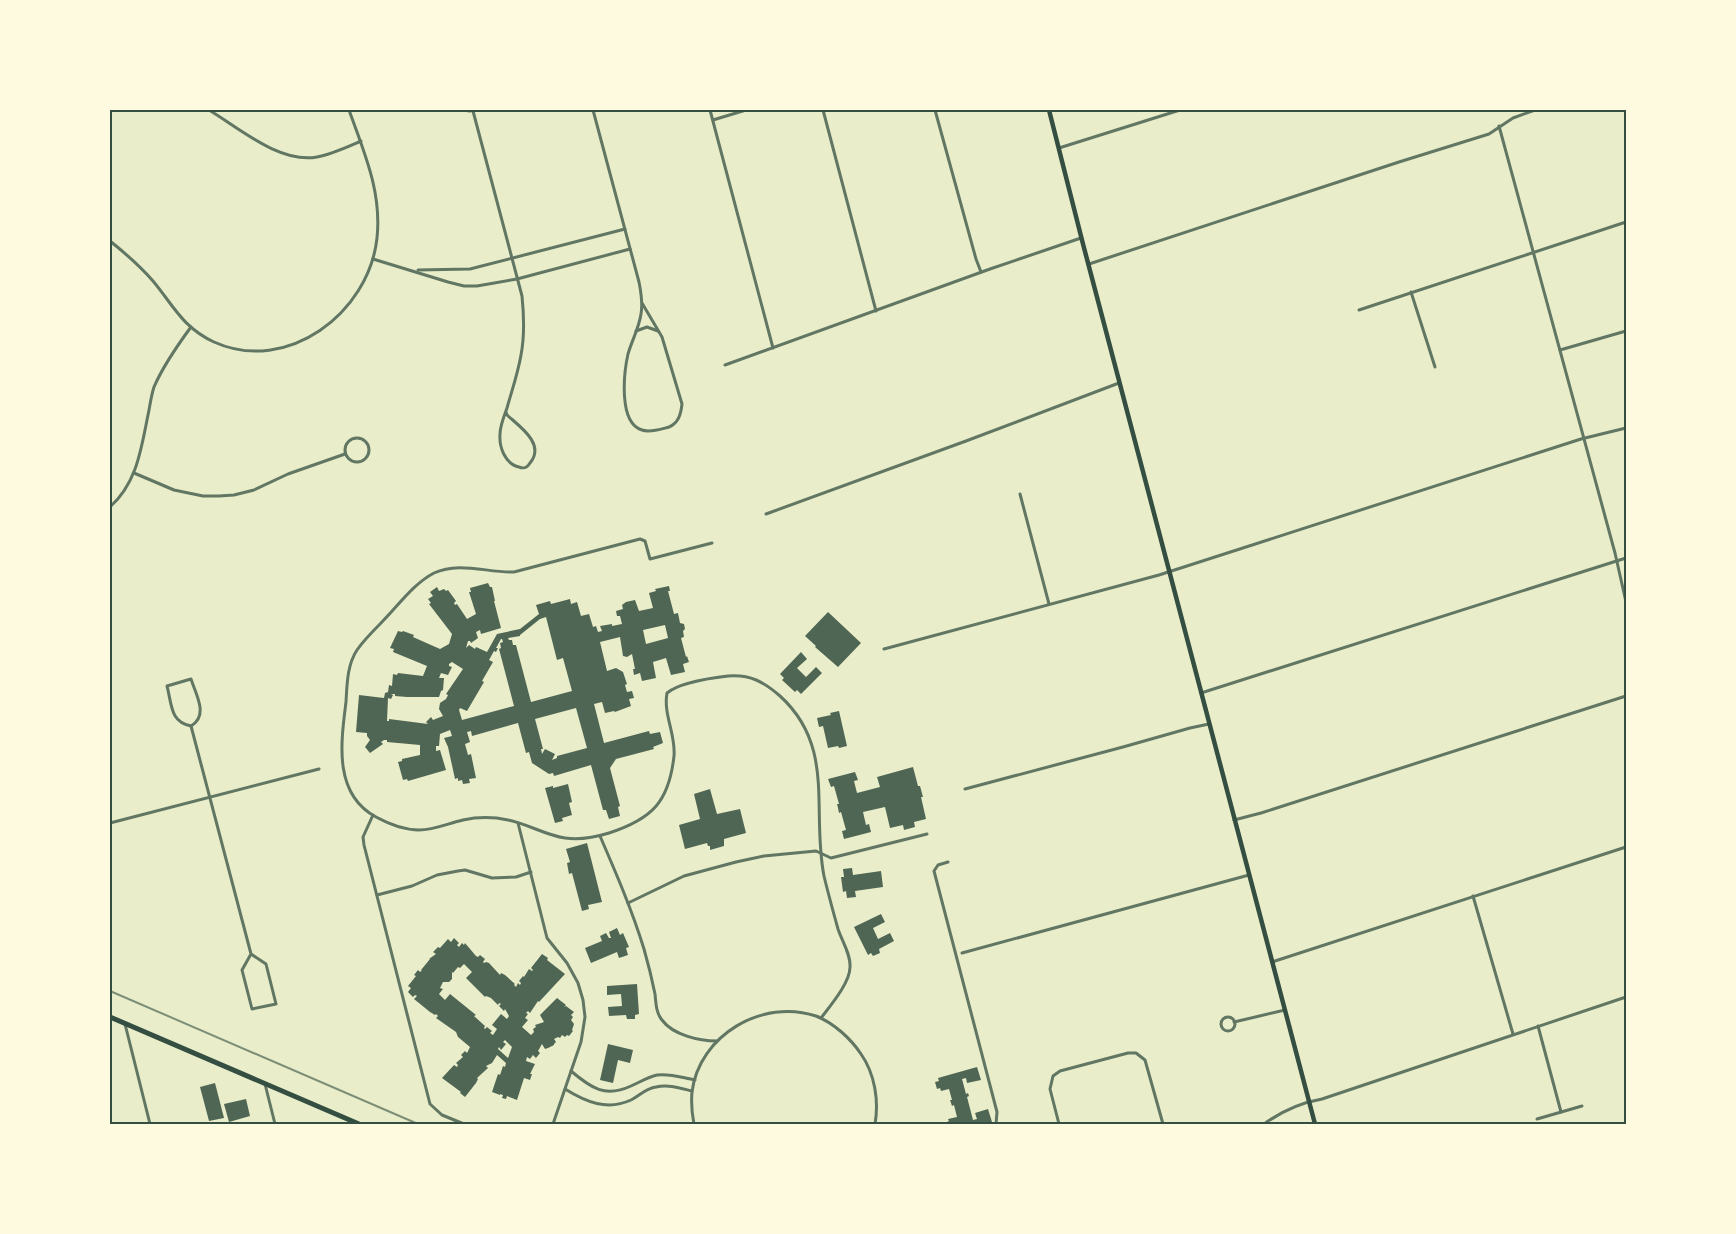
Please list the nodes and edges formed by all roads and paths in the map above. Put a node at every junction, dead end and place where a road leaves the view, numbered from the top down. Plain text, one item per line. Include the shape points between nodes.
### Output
1 (209, 110) edge
2 (349, 110) edge
3 (465, 110) edge
4 (475, 110) edge
5 (593, 110) edge
6 (710, 110) edge
7 (746, 110) edge
8 (823, 110) edge
9 (935, 110) edge
10 (1049, 110) edge
11 (1180, 110) edge
12 (1535, 110) edge
13 (713, 120) junction
14 (1499, 126) junction
15 (361, 141) junction
16 (1059, 148) junction
17 (1626, 222) edge
18 (625, 228) junction
19 (1081, 238) junction
20 (110, 241) edge
21 (630, 249) junction
22 (1532, 252) junction
23 (374, 259) junction
24 (512, 259) junction
25 (1089, 264) junction
26 (413, 270) junction
27 (981, 272) junction
28 (517, 279) junction
29 (1411, 292) junction
30 (642, 303) junction
31 (1359, 310) dead end
32 (876, 311) junction
33 (191, 327) junction
34 (636, 331) junction
35 (660, 331) junction
36 (1626, 331) edge
37 (773, 348) junction
38 (1560, 350) junction
39 (724, 365) dead end
40 (1435, 368) dead end
41 (1119, 382) junction
42 (506, 412) junction
43 (1626, 428) edge
44 (1583, 438) junction
45 (345, 454) junction
46 (134, 473) junction
47 (1020, 494) dead end
48 (110, 507) edge
49 (766, 514) dead end
50 (712, 543) dead end
51 (1626, 558) edge
52 (1617, 561) junction
53 (1169, 571) junction
54 (1626, 602) edge
55 (1049, 604) junction
56 (884, 649) dead end
57 (1201, 693) junction
58 (1626, 696) edge
59 (1209, 724) junction
60 (191, 726) junction
61 (319, 769) dead end
62 (965, 789) dead end
63 (210, 798) junction
64 (373, 815) junction
65 (1234, 820) junction
66 (110, 823) edge
67 (518, 823) junction
68 (927, 834) dead end
69 (600, 836) junction
70 (1626, 848) edge
71 (822, 854) junction
72 (948, 862) dead end
73 (531, 872) junction
74 (1249, 875) junction
75 (377, 895) junction
76 (1473, 896) junction
77 (628, 903) junction
78 (963, 952) dead end
79 (251, 954) junction
80 (1272, 962) junction
81 (1626, 997) edge
82 (1285, 1010) junction
83 (110, 1017) edge
84 (821, 1018) junction
85 (1234, 1022) junction
86 (125, 1024) junction
87 (1538, 1026) junction
88 (1513, 1034) junction
89 (717, 1041) junction
90 (571, 1071) junction
91 (695, 1080) junction
92 (265, 1084) junction
93 (565, 1089) junction
94 (692, 1091) junction
95 (1309, 1102) junction
96 (1582, 1106) dead end
97 (1561, 1112) junction
98 (1538, 1119) dead end
99 (150, 1125) edge
100 (275, 1125) edge
101 (359, 1125) edge
102 (464, 1125) edge
103 (553, 1125) edge
104 (694, 1125) edge
105 (875, 1125) edge
106 (996, 1125) edge
107 (1059, 1125) edge
108 (1163, 1125) edge
109 (1264, 1125) edge
110 (1315, 1125) edge

1 - 15 street via 276,152 293,157 317,157
2 - 15 street
3 - 4 street
4 - 24 street
5 - 18 street
6 - 13 street
7 - 13 street
8 - 32 street
9 - 27 street
10 - 16 main road
11 - 16 street
12 - 14 street
13 - 37 street
14 - 22 street
14 - 25 street via 1489,134
15 - 23 street via 376,198
16 - 19 main road
17 - 22 street
18 - 21 street
18 - 24 street
19 - 25 main road
19 - 27 street
20 - 33 street via 153,282
21 - 28 street
21 - 30 street
22 - 29 street
22 - 38 street
23 - 26 street
23 - 33 street via 348,304 321,330 297,344 270,351 241,350 214,342
24 - 26 street via 470,268
24 - 28 street
25 - 41 main road
26 - 28 street via 464,286
27 - 32 street
28 - 42 street via 525,326
29 - 31 street
29 - 40 street
30 - 34 street
30 - 35 street
32 - 37 street
33 - 46 street via 153,388
34 - 35 street via 647,327
34 - 35 street via 625,370 626,408 635,427 650,432 676,423 682,404
36 - 38 street
37 - 39 street
38 - 44 street
41 - 49 street
41 - 53 main road
42 - 42 street via 500,431 503,453 514,466 529,466 534,453 532,440
43 - 44 street
44 - 52 street
44 - 53 street
45 - 45 street via 352,461 361,462 369,456 370,446 363,439 354,438 346,444
45 - 46 street via 234,495 188,494
46 - 48 street
47 - 55 street
50 - 64 street via 650,559 645,541 640,539 514,572 451,567 421,581 357,650 348,675 341,745 343,765 357,802
51 - 52 street
52 - 54 street
52 - 57 street
53 - 55 street
53 - 57 main road
55 - 56 street
57 - 59 main road
58 - 65 street
59 - 62 street
59 - 65 main road
60 - 60 street via 201,713 191,679 167,687 176,719
60 - 63 street
61 - 63 street
63 - 66 street
63 - 79 street
64 - 67 street via 397,826 420,830 466,819
64 - 75 street via 363,837
65 - 74 main road
67 - 69 street via 572,839
67 - 73 street
68 - 71 street via 831,858
69 - 71 street via 644,819 665,791 674,757 667,693 674,688 743,675 770,687 795,710 808,732 818,778
69 - 77 street
70 - 76 street
71 - 77 street via 764,856 724,865 684,876
71 - 84 street via 824,875 850,968 844,986
72 - 106 street via 934,871 997,1112
73 - 75 street via 492,878 465,870 437,874 412,886
73 - 90 street via 547,938 571,969 583,1000 584,1029
74 - 78 street
74 - 80 main road
75 - 102 street via 430,1104 442,1115
76 - 80 street
76 - 88 street
77 - 89 street via 645,951 660,1018 675,1031
79 - 79 street via 266,964 276,1004 252,1010 242,970
80 - 82 main road
81 - 87 street
82 - 85 street
82 - 95 main road
83 - 86 main road
84 - 89 street via 797,1012 762,1014
84 - 105 street via 844,1034 866,1060 876,1091
85 - 85 street via 1225,1018 1222,1029 1233,1029
86 - 92 main road
86 - 99 street
87 - 88 street
87 - 97 street
88 - 95 street
89 - 91 street
90 - 91 street via 591,1087 608,1092 655,1076
90 - 93 street
91 - 94 street
92 - 100 street
92 - 101 main road
93 - 94 street via 590,1103 603,1105 622,1103 654,1087
93 - 103 street
94 - 104 street
95 - 109 street via 1281,1112
95 - 110 main road
96 - 97 street
97 - 98 street
107 - 108 street via 1050,1085 1053,1076 1128,1053 1136,1053 1145,1060

